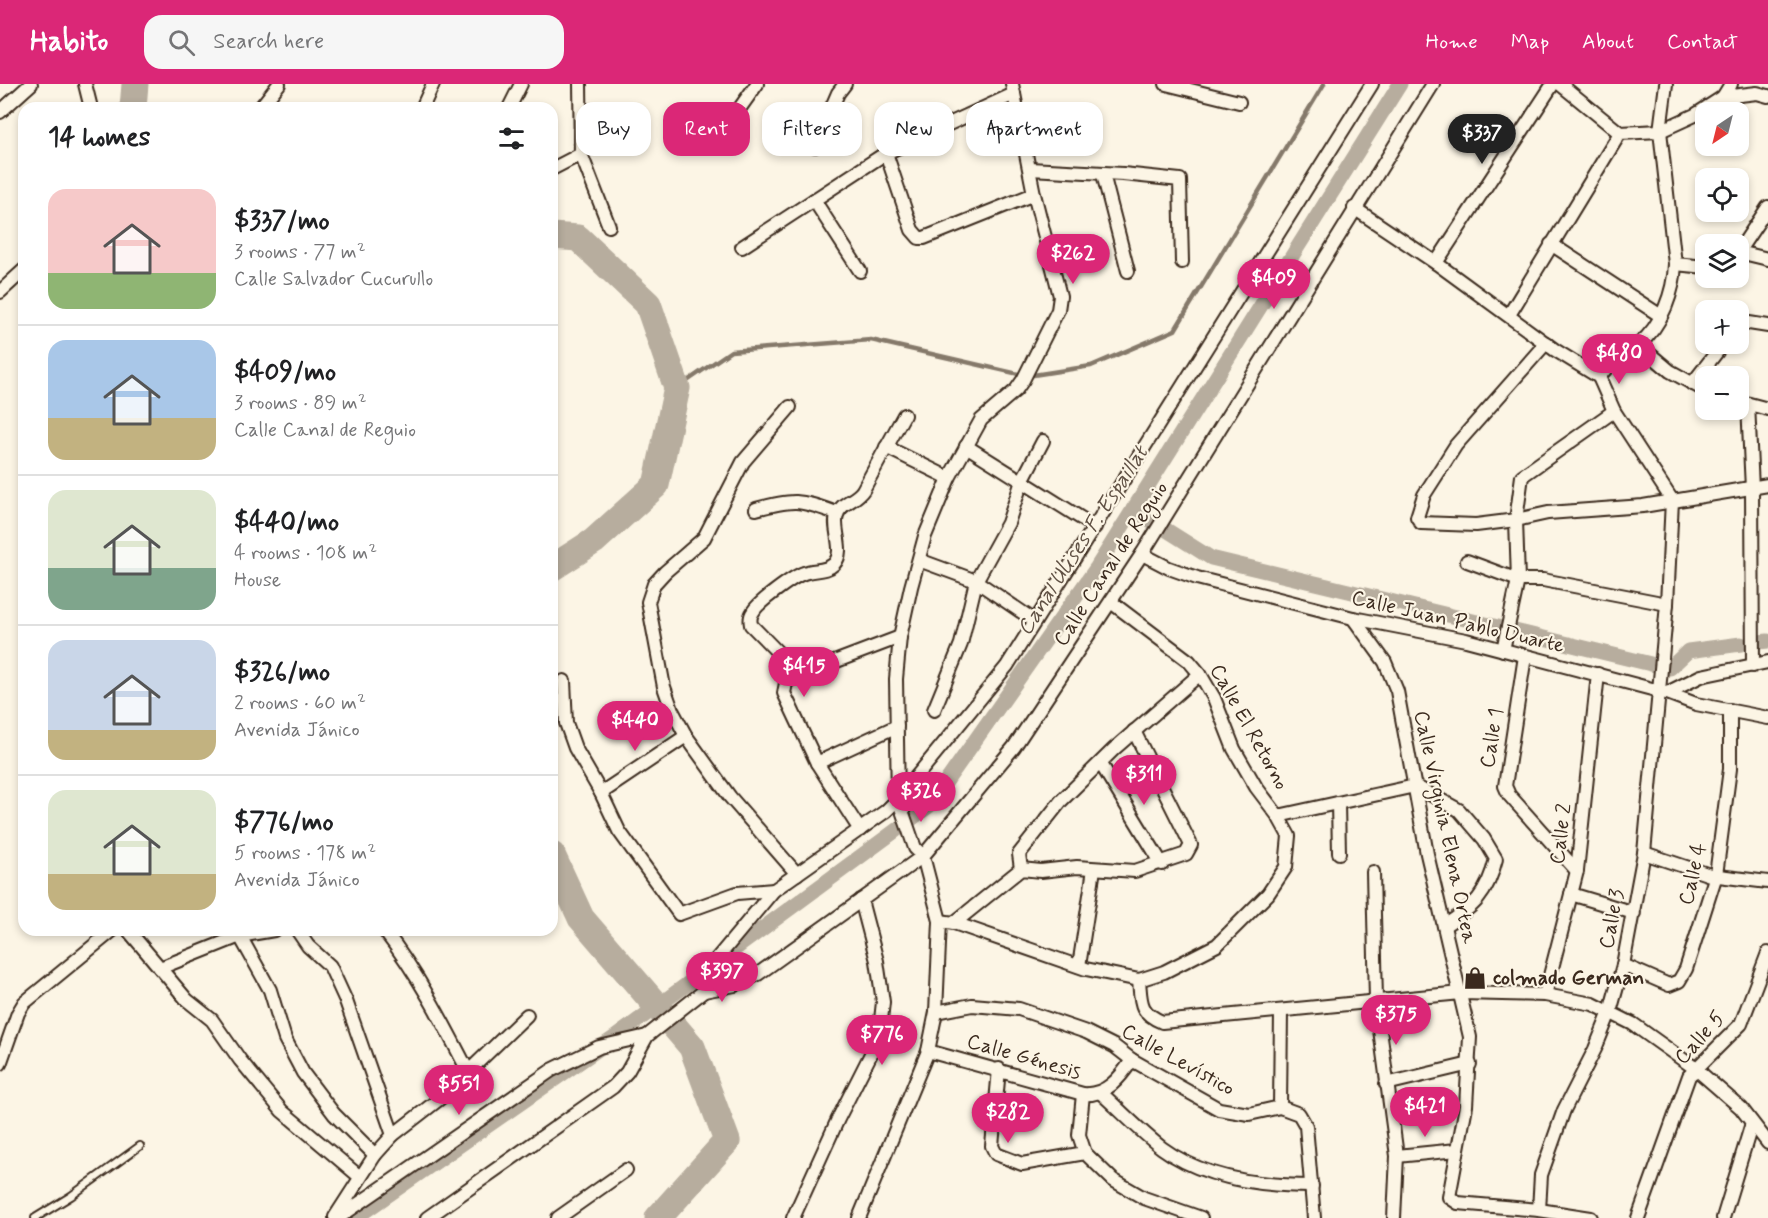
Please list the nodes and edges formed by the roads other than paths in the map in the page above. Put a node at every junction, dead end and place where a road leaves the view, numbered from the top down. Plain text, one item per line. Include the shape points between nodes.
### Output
1 (31, 84) edge
2 (85, 84) edge
3 (279, 84) edge
4 (433, 84) edge
5 (521, 84) edge
6 (580, 84) edge
7 (757, 84) edge
8 (845, 84) edge
9 (1166, 84) edge
10 (1372, 84) edge
11 (1433, 84) edge
12 (1553, 84) edge
13 (1560, 84) edge
14 (1666, 84) edge
15 (1731, 84) edge
16 (1013, 89) edge
17 (1768, 96) edge
18 (1723, 97) junction
19 (90, 102) edge
20 (265, 102) edge
21 (425, 102) edge
22 (512, 102) edge
23 (580, 102) edge
24 (744, 102) edge
25 (834, 102) edge
26 (1239, 102) dead end
27 (0, 112) edge
28 (954, 119) edge
29 (1660, 131) junction
30 (1620, 133) junction
31 (577, 156) edge
32 (582, 156) edge
33 (881, 156) edge
34 (887, 156) edge
35 (558, 166) edge
36 (1030, 169) junction
37 (1103, 174) junction
38 (1034, 194) junction
39 (814, 200) junction
40 (1768, 207) edge
41 (1354, 208) junction
42 (609, 226) dead end
43 (1749, 236) edge
44 (1551, 244) junction
45 (742, 247) dead end
46 (1749, 254) edge
47 (1768, 259) edge
48 (1182, 262) dead end
49 (1436, 262) junction
50 (1675, 264) junction
51 (1695, 266) edge
52 (860, 271) dead end
53 (1128, 271) dead end
54 (18, 276) edge
55 (0, 292) edge
56 (1509, 315) junction
57 (1661, 315) junction
58 (1749, 323) edge
59 (1768, 326) edge
60 (1546, 343) junction
61 (1639, 345) junction
62 (1715, 354) edge
63 (1599, 377) junction
64 (1692, 384) junction
65 (1695, 386) edge
66 (1749, 404) edge
67 (790, 406) dead end
68 (1768, 409) edge
69 (1614, 411) junction
70 (904, 415) dead end
71 (1745, 420) edge
72 (1043, 441) dead end
73 (966, 446) junction
74 (886, 447) junction
75 (949, 478) junction
76 (1022, 481) junction
77 (1768, 485) edge
78 (1752, 489) junction
79 (1672, 500) junction
80 (756, 509) dead end
81 (837, 513) junction
82 (1516, 520) junction
83 (1095, 527) junction
84 (1142, 554) junction
85 (919, 560) junction
86 (1467, 561) dead end
87 (1518, 580) junction
88 (976, 581) junction
89 (1111, 602) junction
90 (1667, 604) junction
91 (1353, 618) junction
92 (1035, 621) junction
93 (900, 637) junction
94 (1503, 650) junction
95 (1524, 656) junction
96 (1768, 662) edge
97 (1753, 666) junction
98 (1200, 674) junction
99 (1598, 674) junction
100 (800, 675) junction
101 (564, 681) dead end
102 (1662, 693) junction
103 (934, 710) dead end
104 (1730, 710) junction
105 (1768, 718) edge
106 (897, 726) junction
107 (1134, 731) junction
108 (686, 736) junction
109 (817, 763) junction
110 (1101, 764) junction
111 (1415, 786) junction
112 (601, 793) junction
113 (1338, 803) junction
114 (899, 804) junction
115 (1278, 816) junction
116 (860, 830) junction
117 (919, 852) junction
118 (1339, 853) dead end
119 (1644, 853) junction
120 (1162, 864) junction
121 (1094, 868) junction
122 (1021, 870) junction
123 (1577, 870) junction
124 (1373, 872) dead end
125 (797, 874) junction
126 (1716, 875) junction
127 (1768, 882) edge
128 (774, 890) junction
129 (1571, 894) junction
130 (861, 900) junction
131 (1634, 913) junction
132 (940, 921) junction
133 (954, 923) junction
134 (1444, 926) junction
135 (106, 936) edge
136 (133, 936) edge
137 (240, 936) joint
138 (301, 936) edge
139 (388, 936) edge
140 (1768, 953) edge
141 (1623, 965) junction
142 (1079, 966) junction
143 (160, 968) junction
144 (1139, 980) junction
145 (704, 991) junction
146 (1461, 993) junction
147 (1545, 996) junction
148 (1376, 1000) junction
149 (1281, 1011) junction
150 (936, 1012) junction
151 (1610, 1012) junction
152 (527, 1015) dead end
153 (647, 1036) junction
154 (928, 1051) junction
155 (1132, 1060) junction
156 (0, 1064) edge
157 (1470, 1064) junction
158 (1696, 1068) junction
159 (999, 1069) junction
160 (468, 1071) junction
161 (1386, 1084) junction
162 (1101, 1093) junction
163 (1083, 1094) junction
164 (1280, 1107) junction
165 (1752, 1123) junction
166 (393, 1135) junction
167 (1768, 1143) edge
168 (140, 1146) dead end
169 (1457, 1150) junction
170 (1084, 1153) junction
171 (375, 1155) junction
172 (1397, 1156) junction
173 (626, 1170) dead end
174 (360, 1177) junction
175 (1312, 1186) junction
176 (1539, 1210) junction
177 (34, 1218) edge
178 (337, 1218) edge
179 (427, 1218) edge
180 (558, 1218) edge
181 (793, 1218) edge
182 (859, 1218) edge
183 (1202, 1218) edge
184 (1314, 1218) edge
185 (1394, 1218) edge
186 (1591, 1218) edge
187 (1638, 1218) edge
188 (1723, 1218) edge

1 - 27 street
2 - 19 street
3 - 20 street
4 - 21 street
5 - 22 street
6 - 23 street
7 - 24 street
8 - 25 street
9 - 26 street
10 - 83 street, Calle Canal de Reguio
11 - 41 street, Calle Canal de Reguio
12 - 49 street
13 - 30 street
14 - 29 street
15 - 18 street
16 - 28 street
16 - 36 street
17 - 18 street via 1757,93
18 - 29 street
29 - 30 street
29 - 50 street
30 - 44 street
31 - 35 street
32 - 42 street
33 - 39 street
34 - 38 street via 912,230 919,238
36 - 37 street
36 - 38 street
37 - 48 street via 1180,180
37 - 53 street
38 - 73 street via 1060,296 1058,310 1023,380 981,420
39 - 45 street
39 - 52 street
40 - 43 street
41 - 49 street
41 - 84 street, Calle Canal de Reguio
44 - 56 street
44 - 57 street
46 - 47 street
49 - 56 street
50 - 51 street
50 - 57 street via 1674,282
54 - 55 street
56 - 60 street
57 - 61 street
58 - 59 street
60 - 63 street
60 - 82 street via 1456,445 1424,495 1417,517 1426,524 1476,525
61 - 63 street via 1610,363
61 - 64 street
62 - 64 street
63 - 69 street
64 - 65 street
66 - 68 street
67 - 108 street via 743,462 704,538 654,584 648,602 664,687
69 - 79 street
69 - 82 street via 1522,476
70 - 74 street
71 - 78 street
72 - 76 street
73 - 75 street
73 - 76 street
74 - 75 street
74 - 81 street via 859,496
75 - 85 street
76 - 83 street
76 - 88 street via 1008,523
77 - 78 street
78 - 79 street
78 - 97 street
79 - 82 street
79 - 90 street, Calle 3
80 - 81 street via 787,500
81 - 100 street via 836,563 802,573 758,605 752,614 751,625
82 - 87 street
83 - 92 street, Calle Canal de Reguio
84 - 89 street, Calle Canal de Reguio
84 - 91 street, Calle Juan Pablo Duarte via 1197,578
85 - 88 street
85 - 93 street
86 - 87 street
87 - 90 street via 1543,580
87 - 94 street
88 - 92 street
88 - 103 street via 962,644
89 - 98 street, Calle El Retorno via 1189,661
89 - 117 street, Calle Canal de Reguio via 1014,747
90 - 102 street, Calle 3
91 - 94 street, Calle Juan Pablo Duarte
91 - 111 street, Calle Virginia Elena Ortea via 1384,662 1397,690
92 - 114 street, Calle Canal de Reguio via 1007,666
93 - 100 street
93 - 106 street
94 - 95 street, Calle Juan Pablo Duarte
95 - 99 street, Calle Juan Pablo Duarte
95 - 123 street, Calle 1 via 1505,786
96 - 97 street
97 - 102 street via 1701,676
98 - 107 street
98 - 115 street, Calle El Retorno via 1234,749
99 - 102 street, Calle Juan Pablo Duarte
99 - 123 street, Calle 2
100 - 109 street via 786,683 784,693
101 - 112 street via 566,723 575,748
102 - 104 street, Calle Juan Pablo Duarte
102 - 119 street, Calle 3
104 - 105 street, Calle Juan Pablo Duarte
104 - 126 street, Calle 4 via 1730,769
106 - 109 street
106 - 114 street
107 - 110 street
107 - 120 street via 1191,844 1186,854
108 - 112 street
108 - 125 street via 730,797
109 - 116 street
110 - 120 street
110 - 122 street via 1061,801 1019,854
111 - 113 street
111 - 134 street, Calle Virginia Elena Ortea
111 - 134 street via 1459,810 1496,859 1490,882 1480,897
112 - 128 street via 619,831 679,914 737,893
113 - 115 street
113 - 118 street
114 - 116 street, Calle Canal de Reguio
114 - 117 street
115 - 144 street, Calle El Retorno via 1289,836 1286,867 1268,894 1217,945
116 - 125 street, Calle Canal de Reguio
117 - 130 street, Calle Canal de Reguio
117 - 132 street
119 - 126 street
119 - 131 street, Calle 3
120 - 121 street via 1136,871
121 - 122 street
121 - 142 street
122 - 133 street
123 - 129 street, Calle 2
124 - 148 street
125 - 128 street, Calle Canal de Reguio
126 - 127 street
126 - 141 street, Calle 4 via 1686,969 1678,981 1670,985
128 - 145 street, Calle Canal de Reguio via 714,962
129 - 131 street
129 - 147 street, Calle 2
130 - 145 street, Calle Canal de Reguio via 758,974 735,985
130 - 181 street via 883,1002 879,1038
131 - 141 street, Calle 3
132 - 133 street
132 - 150 street
133 - 142 street
134 - 146 street, Calle Virginia Elena Ortea
135 - 156 street via 24,1003
136 - 143 street
137 - 143 street
137 - 171 street via 270,990 285,1039 303,1073 334,1114
138 - 166 street via 330,966
139 - 160 street via 432,1001
140 - 158 street, Calle 5 via 1741,1024
141 - 151 street, Calle 3
142 - 144 street
143 - 174 street via 187,1000 212,1020 282,1111
144 - 149 street via 1141,1005 1149,1017 1162,1022
145 - 153 street
146 - 147 street
146 - 148 street
146 - 157 street, Calle Virginia Elena Ortea via 1470,1037
147 - 151 street via 1593,1004
148 - 149 street
148 - 161 street
149 - 164 street
150 - 154 street
150 - 155 street, Calle Levístico via 972,1005 1019,1009 1086,1032
151 - 158 street
151 - 176 street, Calle 3 via 1564,1110 1541,1175
152 - 160 street
153 - 178 street via 599,1047 552,1070
153 - 179 street via 627,1072 594,1103
154 - 159 street, Calle Génesis
154 - 182 street
155 - 162 street, Calle Génesis
155 - 164 street, Calle Levístico via 1219,1109 1249,1114
157 - 161 street
157 - 169 street, Calle Virginia Elena Ortea
158 - 165 street
158 - 187 street, Calle 5 via 1689,1076
159 - 163 street, Calle Génesis
159 - 170 street via 992,1146 996,1154 1022,1164
160 - 166 street
161 - 172 street
162 - 163 street, Calle Génesis
162 - 175 street via 1163,1149 1188,1163 1258,1183
163 - 170 street via 1079,1135
164 - 175 street via 1295,1112 1305,1122
165 - 167 street
165 - 188 street
166 - 171 street
168 - 177 lane
169 - 172 street
169 - 176 street, Calle Virginia Elena Ortea via 1449,1197 1458,1203
170 - 183 street via 1113,1180 1144,1198
171 - 174 street
172 - 185 street
173 - 180 street
174 - 178 street
175 - 184 street
176 - 186 street

